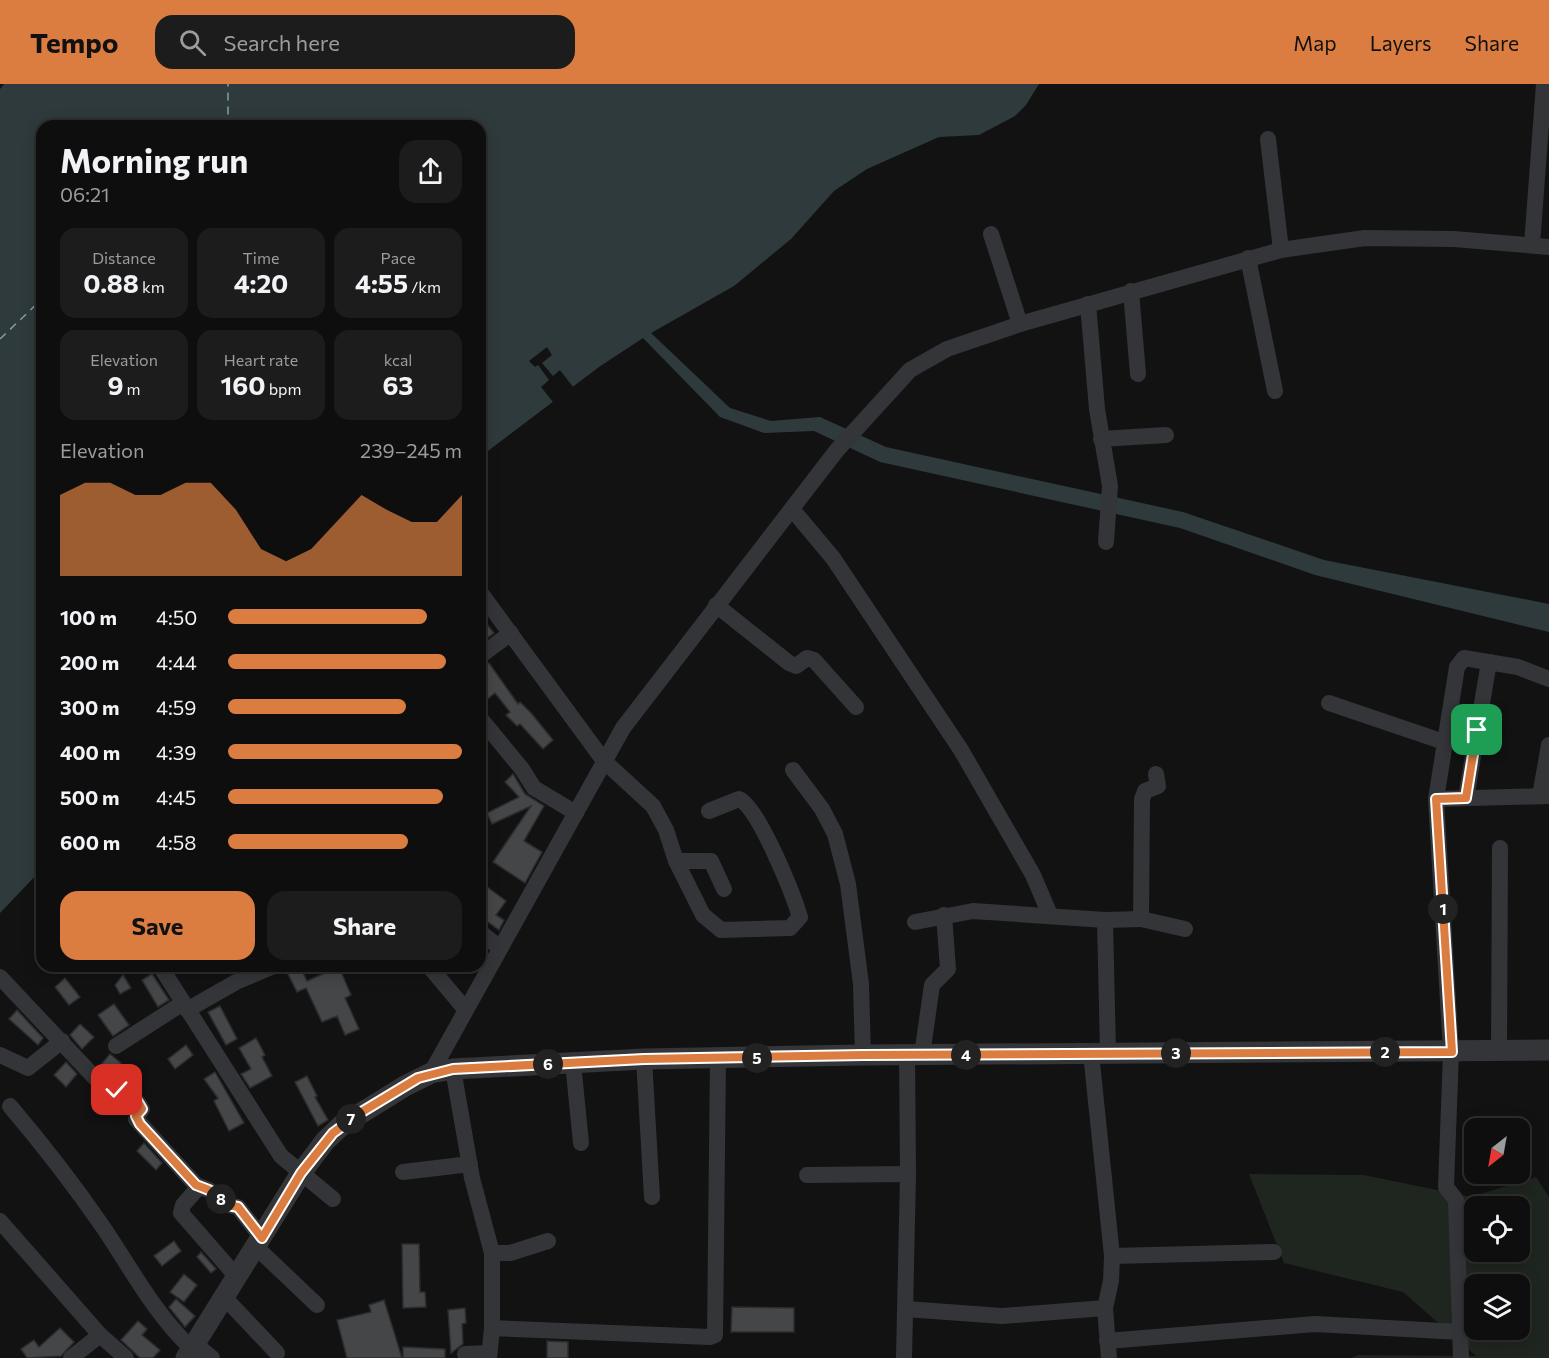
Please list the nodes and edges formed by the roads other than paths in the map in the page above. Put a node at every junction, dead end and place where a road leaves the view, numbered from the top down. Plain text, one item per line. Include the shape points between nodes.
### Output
1 (1544, 84) edge
2 (1268, 139) dead end
3 (1545, 156) edge
4 (992, 234) dead end
5 (1532, 245) junction
6 (1549, 247) edge
7 (1281, 250) junction
8 (1248, 258) junction
9 (1131, 291) junction
10 (1088, 304) junction
11 (1020, 324) junction
12 (1138, 374) dead end
13 (1275, 391) dead end
14 (1166, 435) dead end
15 (1101, 439) junction
16 (792, 509) junction
17 (1106, 542) dead end
18 (486, 600) edge
19 (716, 605) junction
20 (510, 633) junction
21 (486, 651) edge
22 (1489, 662) junction
23 (1549, 679) edge
24 (1329, 703) dead end
25 (856, 707) dead end
26 (486, 724) edge
27 (1444, 742) junction
28 (1549, 745) edge
29 (604, 761) junction
30 (793, 770) dead end
31 (1156, 774) dead end
32 (1544, 796) edge
33 (1466, 798) junction
34 (1436, 799) junction
35 (709, 811) dead end
36 (576, 813) junction
37 (1500, 848) dead end
38 (676, 861) junction
39 (724, 889) dead end
40 (944, 915) junction
41 (1050, 915) junction
42 (1141, 919) junction
43 (1106, 920) junction
44 (915, 922) dead end
45 (1185, 929) dead end
46 (486, 937) edge
47 (500, 948) junction
48 (164, 972) edge
49 (247, 972) edge
50 (434, 972) edge
51 (0, 977) edge
52 (185, 1007) junction
53 (465, 1009) junction
54 (62, 1041) junction
55 (116, 1046) dead end
56 (1549, 1050) edge
57 (1498, 1051) junction
58 (1452, 1052) junction
59 (1100, 1053) junction
60 (0, 1055) edge
61 (863, 1055) junction
62 (914, 1055) junction
63 (644, 1059) junction
64 (718, 1059) junction
65 (573, 1063) junction
66 (453, 1069) junction
67 (431, 1073) junction
68 (10, 1106) dead end
69 (581, 1143) dead end
70 (470, 1164) junction
71 (404, 1172) dead end
72 (301, 1173) junction
73 (908, 1174) junction
74 (807, 1175) dead end
75 (196, 1185) junction
76 (652, 1197) dead end
77 (333, 1199) dead end
78 (0, 1221) edge
79 (548, 1241) dead end
80 (259, 1243) junction
81 (1274, 1252) dead end
82 (492, 1253) junction
83 (1112, 1256) junction
84 (237, 1277) junction
85 (225, 1298) junction
86 (317, 1305) dead end
87 (1105, 1308) junction
88 (906, 1309) junction
89 (492, 1328) junction
90 (1460, 1332) junction
91 (100, 1335) junction
92 (1107, 1341) junction
93 (191, 1351) edge
94 (277, 1353) dead end
95 (465, 1354) dead end
96 (489, 1356) edge
97 (71, 1358) edge
98 (126, 1358) edge
99 (212, 1358) edge
100 (904, 1358) edge
101 (1109, 1358) edge
102 (1461, 1358) edge

1 - 3 street
2 - 7 street
3 - 5 street
4 - 11 street
5 - 6 street
5 - 7 street via 1365,238
7 - 8 street
8 - 9 street
8 - 13 street
9 - 10 street
9 - 12 street
10 - 11 street
10 - 15 street
11 - 16 street via 947,349 910,370 837,450
14 - 15 street
15 - 17 street via 1110,486
16 - 19 street
16 - 41 street via 833,558 961,750 1034,875
18 - 20 street
19 - 25 street via 789,663 796,666 807,658 814,660
19 - 29 street via 623,728
20 - 21 street
20 - 29 street
22 - 23 street via 1518,667
22 - 27 street via 1464,658 1457,667
22 - 33 street
24 - 27 street
26 - 36 street via 534,788
27 - 34 street
28 - 32 street
29 - 36 street
29 - 38 street via 653,806
30 - 61 street via 831,826 848,884 861,984
31 - 42 street via 1158,786 1145,791 1142,799
32 - 33 street
33 - 34 street
34 - 58 street
35 - 38 street via 740,799 747,804 771,844 800,917 790,928 721,930 703,915
36 - 47 street
37 - 57 street
38 - 39 street via 711,861
40 - 41 street via 973,911
40 - 44 street
40 - 62 street via 948,969 932,985
41 - 43 street
42 - 43 street
42 - 45 street
43 - 59 street
46 - 47 street
47 - 53 street
48 - 52 street
49 - 52 street
50 - 53 street
51 - 54 street
52 - 55 street
52 - 72 street via 276,1150
53 - 67 street
54 - 60 street via 28,1068
54 - 75 street via 97,1080 135,1097 142,1109 136,1116 140,1124
56 - 57 street
57 - 58 street
58 - 59 street
58 - 90 street via 1446,1187 1456,1200
59 - 62 street
59 - 83 street
61 - 62 street
61 - 64 street
62 - 73 street
63 - 64 street
63 - 65 street
63 - 76 street
64 - 89 street via 715,1335
65 - 66 street
65 - 69 street
66 - 67 street
66 - 70 street
67 - 72 street via 333,1133
68 - 93 street via 103,1228 153,1307
70 - 71 street
70 - 82 street
72 - 77 street
72 - 80 street
73 - 74 street
73 - 88 street
75 - 80 street via 238,1207
75 - 84 street via 181,1213
78 - 91 street
79 - 82 street via 510,1253
80 - 84 street
80 - 86 street
81 - 83 street
82 - 89 street
83 - 87 street
84 - 85 street
85 - 93 street
85 - 94 street
87 - 88 street via 1002,1316
87 - 92 street
88 - 100 street
89 - 96 street
90 - 92 street via 1315,1324
90 - 102 street
91 - 97 street
91 - 98 street
92 - 101 street
93 - 99 street
95 - 96 street

